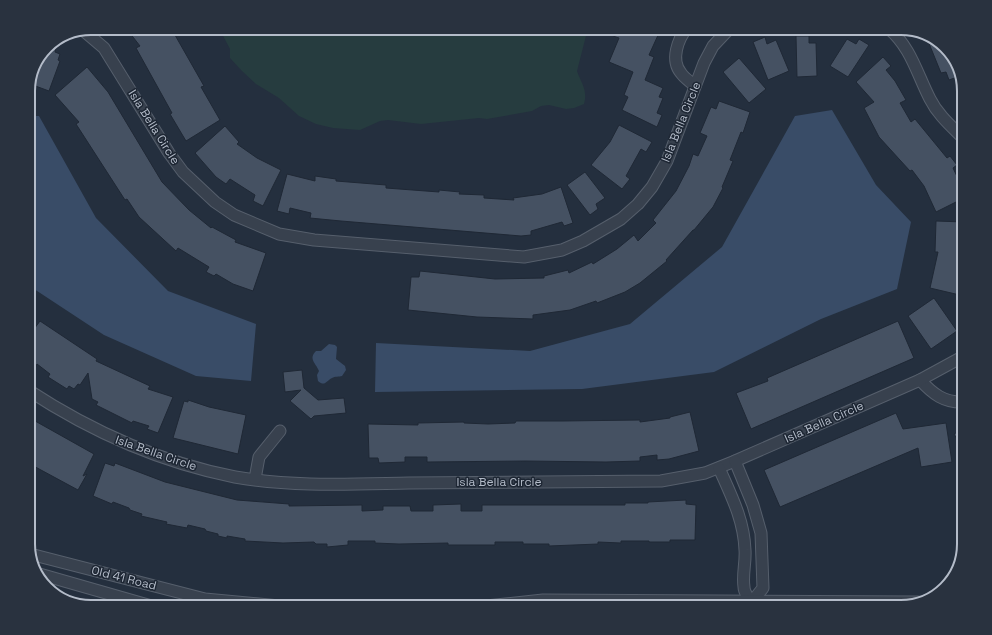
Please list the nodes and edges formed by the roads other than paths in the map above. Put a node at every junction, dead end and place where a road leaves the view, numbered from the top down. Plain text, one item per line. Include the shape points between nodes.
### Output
1 (89, 35) edge
2 (682, 35) edge
3 (723, 35) edge
4 (894, 35) edge
5 (695, 86) junction
6 (957, 131) edge
7 (957, 360) edge
8 (920, 380) junction
9 (35, 394) edge
10 (957, 402) edge
11 (280, 431) dead end
12 (735, 461) junction
13 (719, 468) junction
14 (255, 479) junction
15 (753, 505) junction
16 (738, 509) junction
17 (36, 556) edge
18 (45, 576) edge
19 (130, 600) edge
20 (216, 600) edge
21 (749, 600) edge
22 (754, 600) edge

1 - 5 street, Isla Bella Circle via 104,48 183,172 215,202 241,218 279,234 369,245 524,257 562,250 583,241 621,219 652,187 667,161
2 - 5 street via 676,61 680,73
3 - 5 street, Isla Bella Circle via 713,46
4 - 6 street via 908,50 929,98 939,114
7 - 8 street, Isla Bella Circle
8 - 10 street via 934,395
8 - 12 street, Isla Bella Circle
9 - 14 street, Isla Bella Circle via 84,424 123,443 175,462
11 - 14 street via 259,457
12 - 13 street, Isla Bella Circle
12 - 15 street
13 - 14 street, Isla Bella Circle via 684,478 661,481 319,484
13 - 16 street
15 - 16 street
15 - 22 street via 761,533 762,588
16 - 21 street via 746,550 744,588
17 - 20 street, Old 41 Road
18 - 19 street, Old 41 Road

